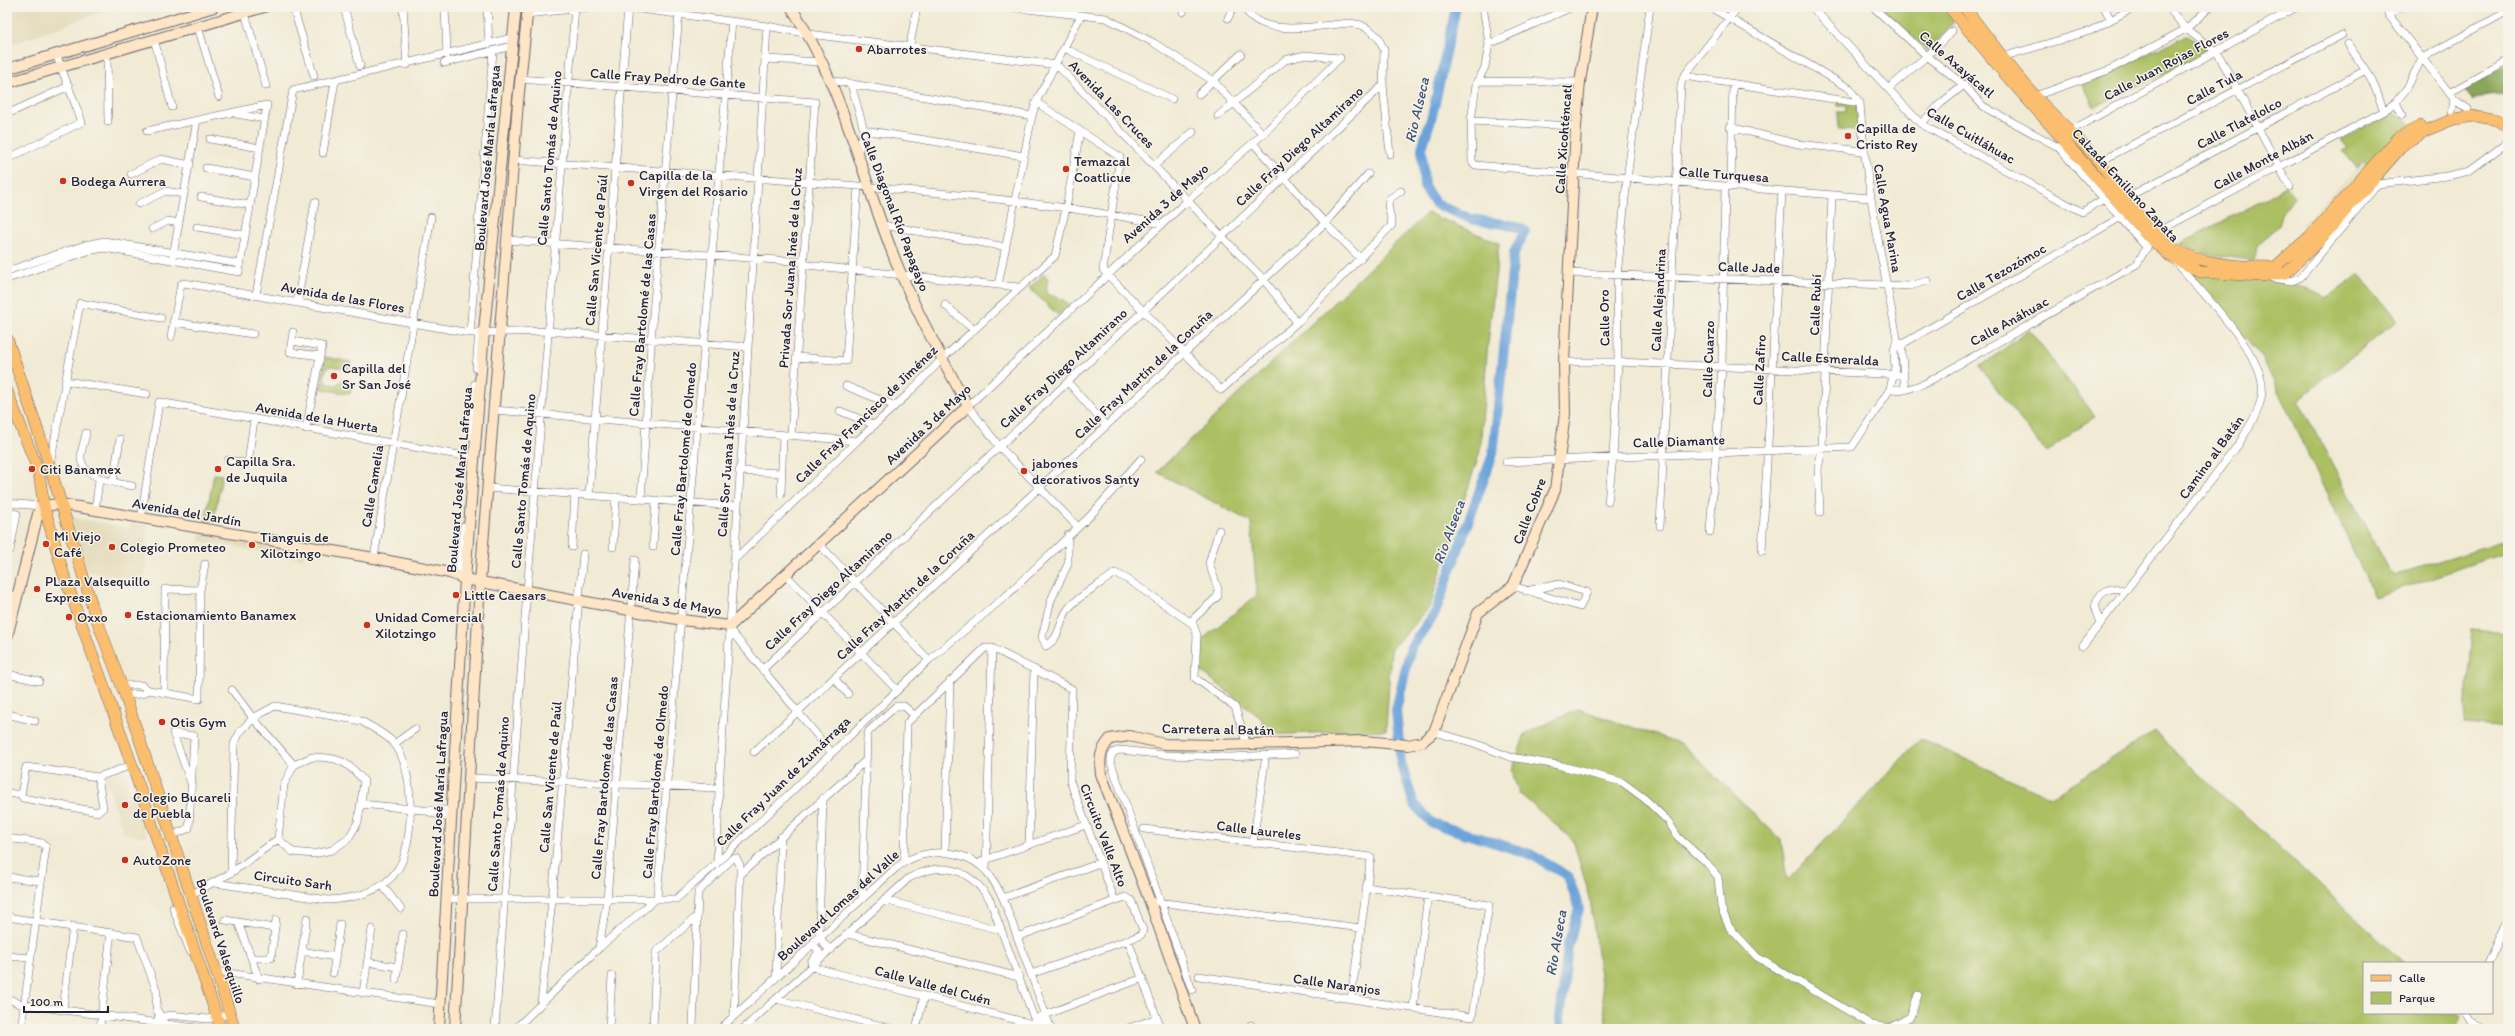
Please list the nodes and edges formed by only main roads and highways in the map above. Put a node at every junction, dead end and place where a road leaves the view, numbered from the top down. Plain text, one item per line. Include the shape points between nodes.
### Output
1 (1949, 7) edge
2 (1965, 8) edge
3 (2508, 119) edge
4 (2508, 128) edge
5 (2152, 240) junction
6 (7, 338) edge
7 (7, 391) edge
8 (234, 1028) edge
9 (221, 1029) edge

1 - 5 main road, Calzada Emiliano Zapata
2 - 5 main road, Calzada Emiliano Zapata via 2035,96 2099,162 2126,198
3 - 5 main road, Calzada Emiliano Zapata via 2490,111 2468,109 2452,112 2399,137 2309,237 2275,267 2205,261
4 - 5 main road, Calzada Emiliano Zapata via 2497,120 2476,116 2454,119 2425,131 2404,144 2320,240 2286,273 2260,276 2200,272 2170,256
6 - 8 main road, Boulevard Valsequillo via 94,612 123,690
7 - 9 main road, Boulevard Valsequillo via 39,473 42,506 63,572 132,765

